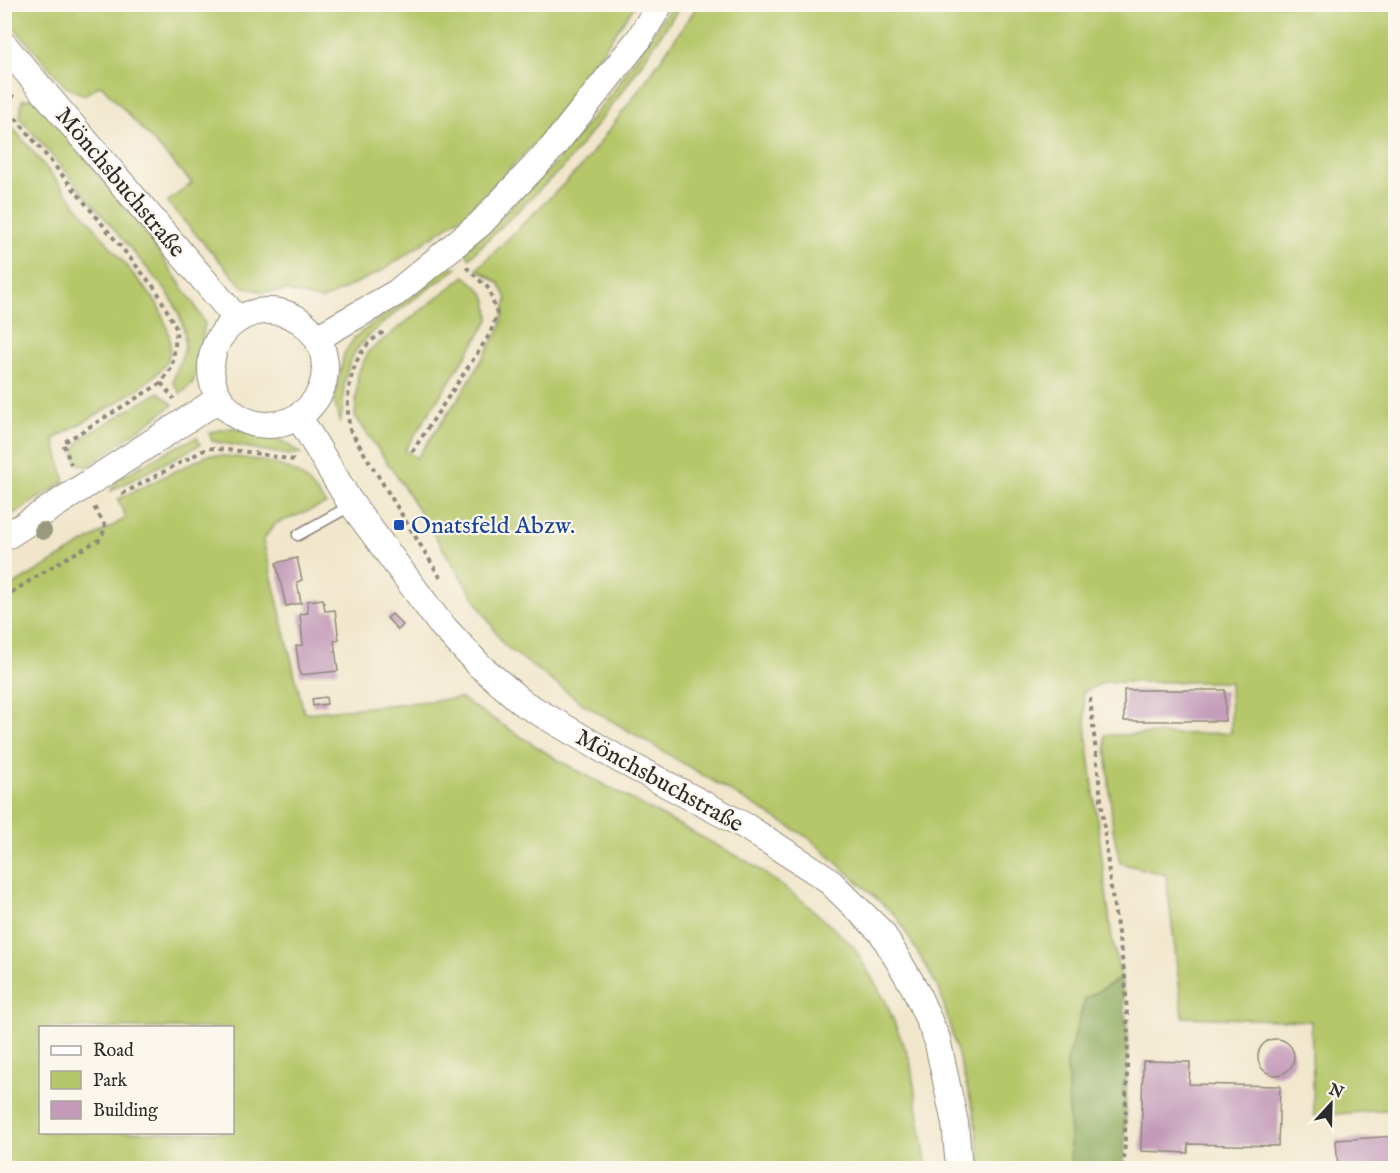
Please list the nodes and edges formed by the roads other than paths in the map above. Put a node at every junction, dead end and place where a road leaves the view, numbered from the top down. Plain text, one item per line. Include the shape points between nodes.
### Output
1 (660, 4) edge
2 (4, 45) edge
3 (237, 320) junction
4 (317, 338) junction
5 (219, 399) junction
6 (299, 417) junction
7 (352, 505) junction
8 (298, 535) dead end
9 (4, 538) edge
10 (959, 1168) edge

1 - 4 street via 639,39 552,148 480,224 396,293
2 - 3 street, Mönchsbuchstraße
3 - 4 street via 272,311 290,315
3 - 5 street via 214,347 210,364
4 - 6 street via 324,355 322,390
5 - 6 street via 231,413 264,426
5 - 9 street via 88,500
6 - 7 street, Mönchsbuchstraße
7 - 8 lane
7 - 10 street, Mönchsbuchstraße via 439,622 522,703 745,826 826,878 882,933 915,989 937,1039 955,1123

